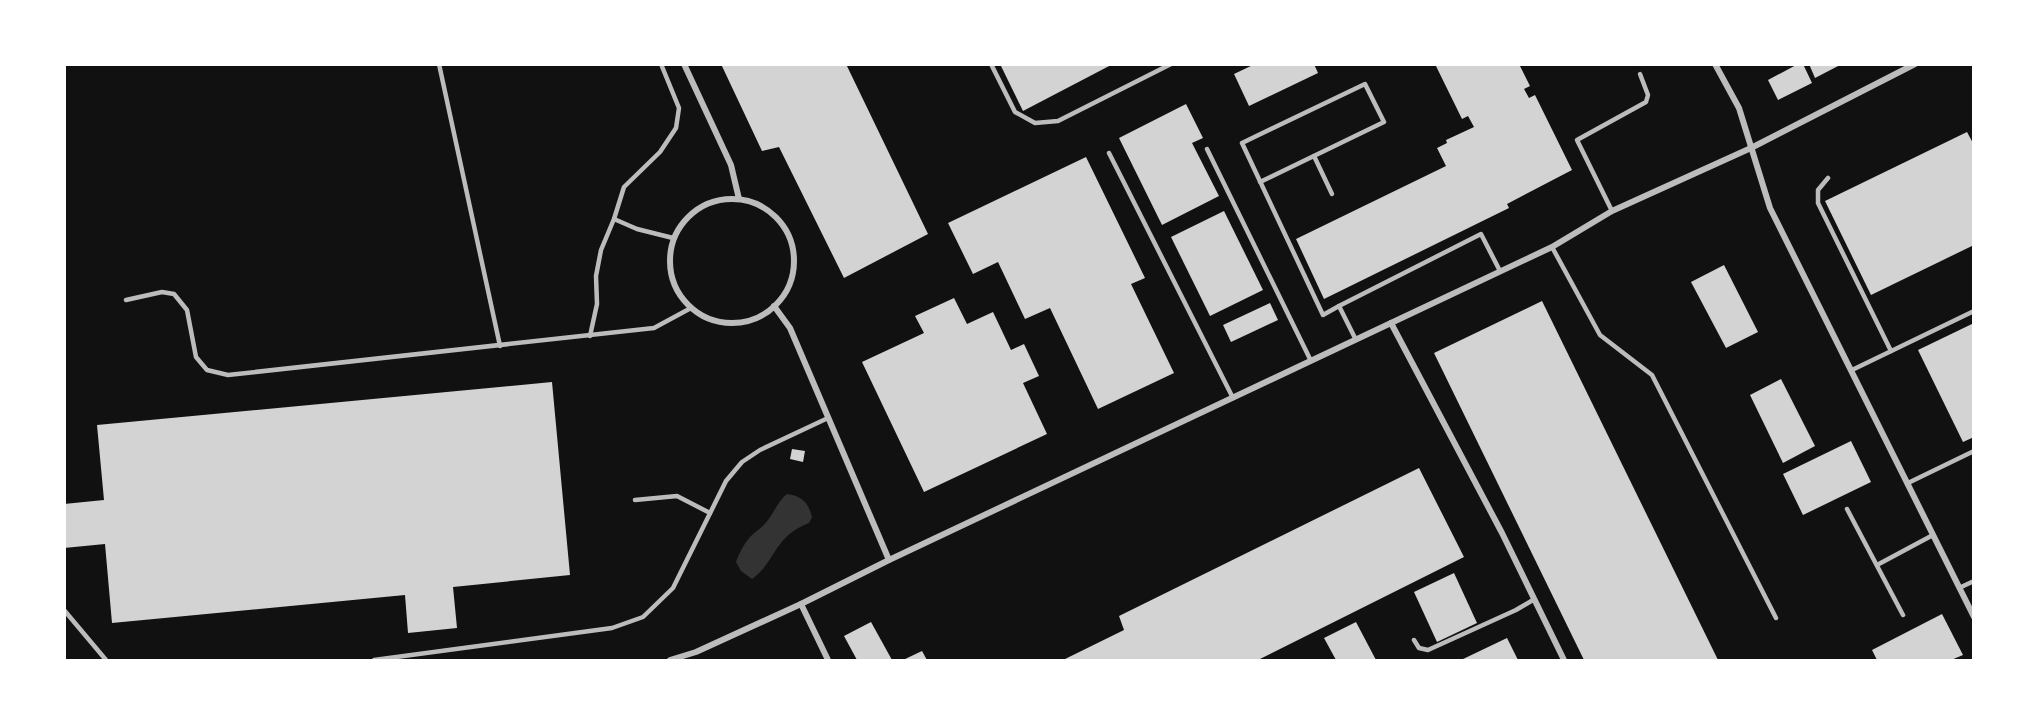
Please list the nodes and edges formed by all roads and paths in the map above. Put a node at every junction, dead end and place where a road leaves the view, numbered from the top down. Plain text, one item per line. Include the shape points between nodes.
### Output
1 (439, 64) edge
2 (661, 64) edge
3 (684, 64) edge
4 (991, 64) edge
5 (1171, 64) edge
6 (1715, 64) edge
7 (1915, 64) edge
8 (1640, 74) dead end
9 (1751, 148) junction
10 (1207, 149) dead end
11 (1109, 153) dead end
12 (1314, 156) junction
13 (1828, 178) dead end
14 (1260, 182) junction
15 (1332, 194) dead end
16 (739, 199) junction
17 (1612, 211) junction
18 (614, 219) junction
19 (673, 238) junction
20 (1552, 247) junction
21 (1500, 271) junction
22 (126, 300) dead end
23 (774, 306) junction
24 (1338, 306) junction
25 (691, 308) junction
26 (1974, 312) edge
27 (1391, 323) junction
28 (590, 336) junction
29 (1356, 340) junction
30 (500, 346) junction
31 (1891, 351) junction
32 (1311, 361) junction
33 (1852, 370) junction
34 (1233, 398) junction
35 (828, 418) junction
36 (1974, 451) edge
37 (1908, 483) junction
38 (635, 500) dead end
39 (1847, 509) dead end
40 (710, 513) junction
41 (1934, 535) junction
42 (889, 560) junction
43 (1877, 565) junction
44 (1974, 581) edge
45 (1959, 588) junction
46 (1533, 600) junction
47 (801, 604) junction
48 (64, 610) edge
49 (1903, 615) dead end
50 (1974, 617) edge
51 (1776, 618) dead end
52 (1414, 640) dead end
53 (106, 660) edge
54 (374, 660) edge
55 (670, 660) edge
56 (828, 660) edge
57 (1564, 660) edge

1 - 30 lane
2 - 18 lane via 679,108 676,128 660,152 624,187
3 - 16 street via 731,165
4 - 5 lane via 1015,112 1035,123 1058,121
6 - 9 street via 1738,108
7 - 9 street
8 - 17 lane via 1648,95 1646,102 1577,140
9 - 17 street
9 - 33 street via 1770,208
10 - 32 lane
11 - 34 lane
12 - 14 lane
12 - 14 lane via 1384,122 1365,84 1242,143
12 - 15 lane
13 - 31 lane via 1818,190 1818,203
14 - 24 lane via 1323,315
16 - 19 street via 720,199 698,208
16 - 23 street via 763,207 788,235 794,256 792,277
17 - 20 street
18 - 19 lane
18 - 28 lane via 601,250
19 - 25 street via 669,263 674,284
20 - 21 street
20 - 51 lane via 1600,335 1652,375
21 - 24 lane via 1481,234
21 - 27 street
22 - 30 lane via 162,292 174,294 187,310 196,357 207,370 228,375
23 - 25 street via 755,318 738,322 718,322
23 - 35 street via 790,328
24 - 29 lane
25 - 28 lane via 654,328
26 - 31 lane
27 - 29 street
27 - 46 street
28 - 30 lane
29 - 32 street
31 - 33 lane
32 - 34 street
33 - 37 street
34 - 42 street
35 - 40 lane via 742,462 726,481
35 - 42 street
36 - 37 lane
37 - 41 street
38 - 40 lane via 677,496
39 - 43 lane
40 - 54 lane via 673,588 643,617 612,628
41 - 43 lane
41 - 45 street
42 - 47 street
43 - 49 lane
44 - 45 lane
45 - 50 street
46 - 52 lane via 1428,650 1419,648
46 - 57 street
47 - 55 street
47 - 56 street
48 - 53 lane

